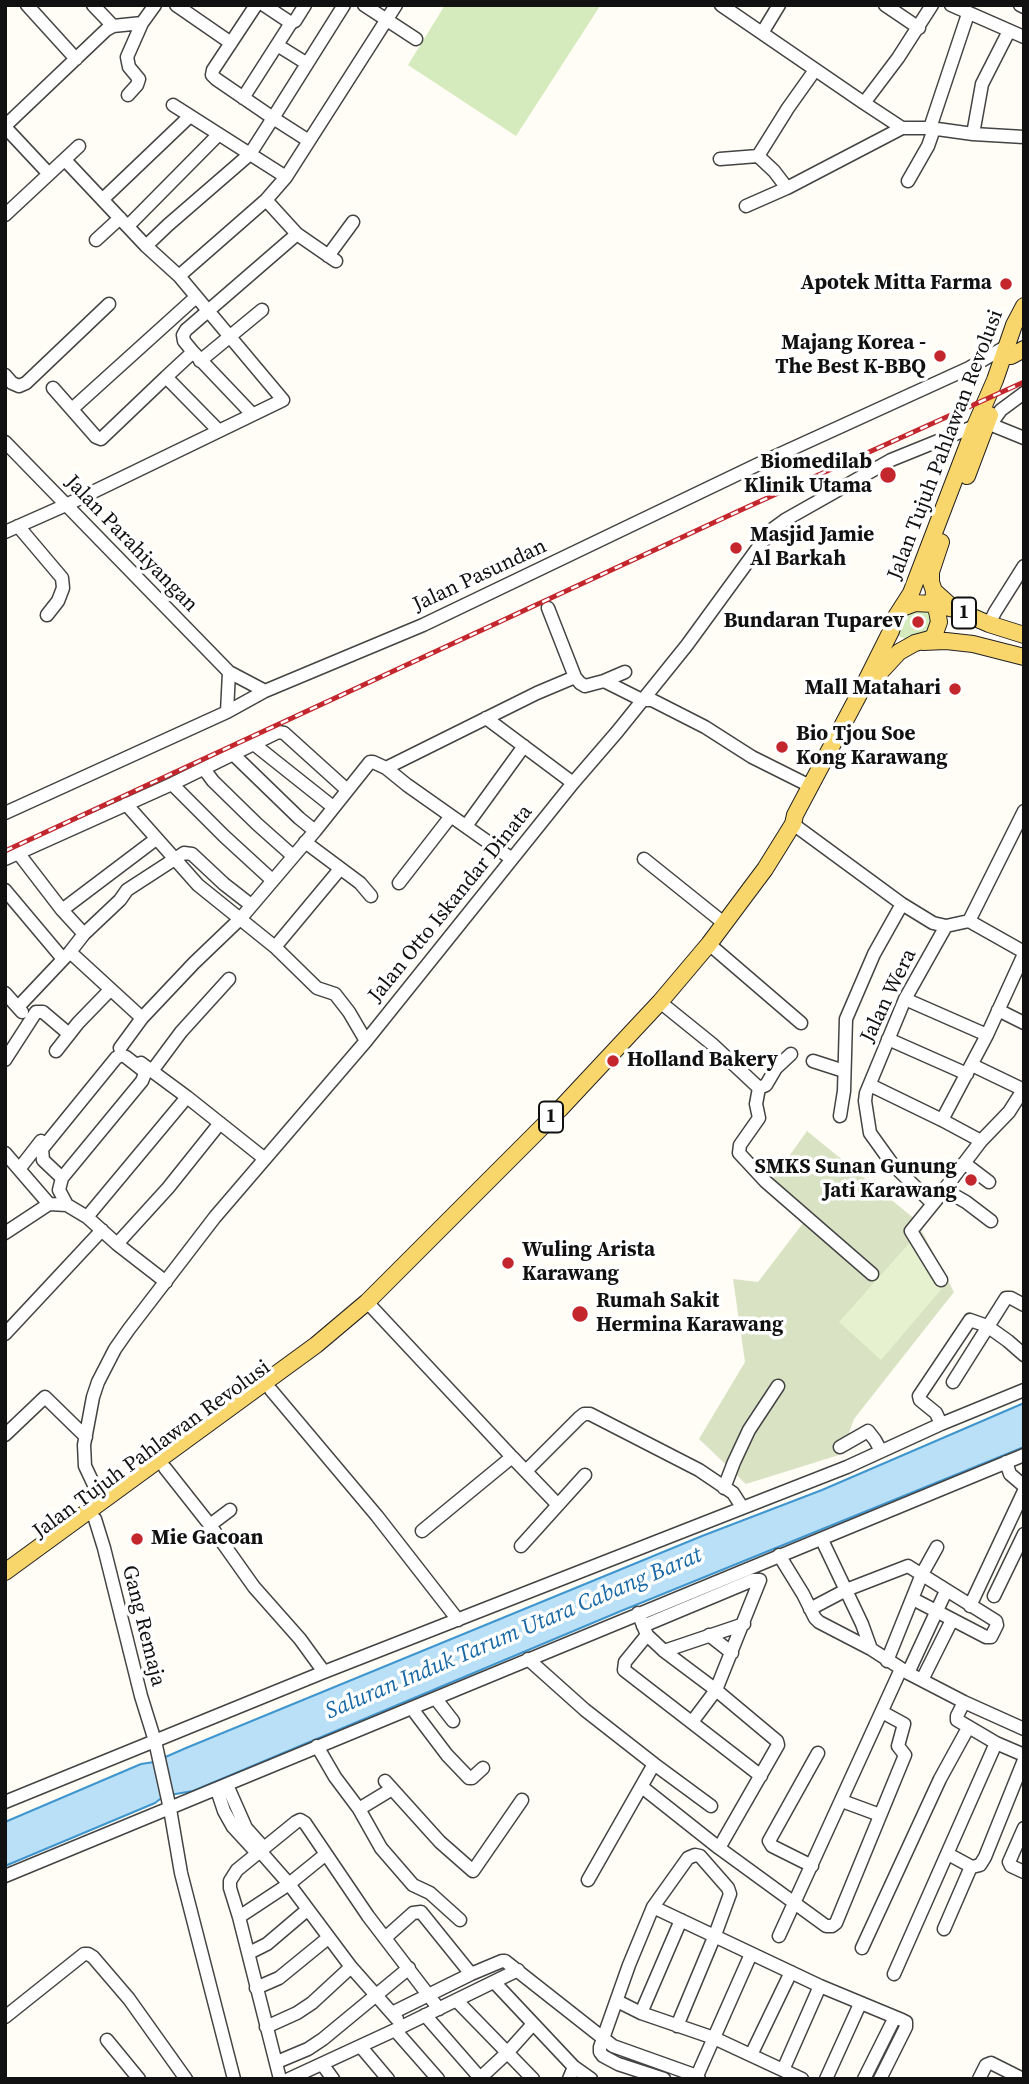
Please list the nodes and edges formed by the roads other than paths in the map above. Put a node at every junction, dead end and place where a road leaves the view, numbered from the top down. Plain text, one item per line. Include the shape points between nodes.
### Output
1 (27, 5) edge
2 (93, 5) edge
3 (155, 5) edge
4 (176, 5) edge
5 (256, 5) edge
6 (264, 5) edge
7 (305, 5) edge
8 (344, 5) edge
9 (364, 5) edge
10 (396, 5) edge
11 (721, 5) edge
12 (779, 5) edge
13 (885, 5) edge
14 (932, 5) edge
15 (951, 5) edge
16 (968, 14) junction
17 (386, 19) junction
18 (142, 23) junction
19 (291, 23) junction
20 (113, 26) junction
21 (919, 27) junction
22 (1019, 32) edge
23 (762, 33) junction
24 (416, 39) dead end
25 (231, 43) junction
26 (277, 45) junction
27 (76, 59) junction
28 (306, 63) junction
29 (815, 70) junction
30 (128, 94) dead end
31 (243, 98) junction
32 (864, 103) junction
33 (173, 105) dead end
34 (189, 117) junction
35 (274, 118) junction
36 (5, 126) edge
37 (902, 128) junction
38 (932, 128) junction
39 (973, 134) junction
40 (218, 135) junction
41 (1024, 137) edge
42 (309, 141) junction
43 (79, 146) dead end
44 (250, 154) junction
45 (758, 156) junction
46 (720, 159) dead end
47 (65, 160) junction
48 (49, 174) junction
49 (286, 177) junction
50 (908, 181) dead end
51 (787, 188) junction
52 (103, 199) junction
53 (266, 200) junction
54 (746, 206) dead end
55 (5, 215) edge
56 (124, 222) junction
57 (353, 222) dead end
58 (297, 234) junction
59 (96, 240) dead end
60 (146, 246) junction
61 (178, 276) junction
62 (196, 297) junction
63 (109, 303) dead end
64 (1024, 306) edge
65 (262, 310) dead end
66 (208, 311) junction
67 (1024, 319) edge
68 (230, 336) junction
69 (1014, 350) edge
70 (197, 356) junction
71 (969, 368) junction
72 (5, 375) edge
73 (166, 377) junction
74 (995, 380) junction
75 (53, 388) dead end
76 (1024, 393) edge
77 (72, 409) junction
78 (252, 414) junction
79 (984, 425) junction
80 (218, 430) junction
81 (1024, 438) edge
82 (5, 442) edge
83 (66, 505) junction
84 (18, 526) junction
85 (5, 532) edge
86 (1024, 566) edge
87 (1020, 579) edge
88 (934, 598) junction
89 (548, 608) dead end
90 (902, 608) junction
91 (47, 615) dead end
92 (989, 624) junction
93 (891, 631) junction
94 (1024, 635) edge
95 (915, 643) junction
96 (1024, 657) edge
97 (229, 672) junction
98 (625, 672) dead end
99 (575, 677) junction
100 (604, 681) junction
101 (265, 691) junction
102 (642, 700) junction
103 (227, 712) junction
104 (486, 718) junction
105 (255, 745) junction
106 (524, 746) junction
107 (234, 755) junction
108 (386, 768) junction
109 (204, 769) junction
110 (573, 783) junction
111 (172, 784) junction
112 (810, 786) junction
113 (346, 789) junction
114 (126, 804) junction
115 (333, 807) junction
116 (1024, 811) edge
117 (5, 813) edge
118 (451, 816) junction
119 (793, 824) junction
120 (466, 826) junction
121 (315, 831) junction
122 (156, 839) junction
123 (305, 842) junction
124 (19, 854) junction
125 (293, 856) junction
126 (175, 858) junction
127 (5, 859) edge
128 (512, 859) junction
129 (644, 859) dead end
130 (340, 869) junction
131 (272, 880) junction
132 (399, 883) dead end
133 (5, 890) edge
134 (371, 897) dead end
135 (902, 904) junction
136 (251, 905) junction
137 (62, 910) junction
138 (241, 918) junction
139 (969, 921) junction
140 (724, 924) junction
141 (946, 926) junction
142 (84, 934) junction
143 (709, 944) junction
144 (275, 947) junction
145 (1024, 953) edge
146 (67, 955) junction
147 (229, 979) dead end
148 (110, 990) junction
149 (5, 993) edge
150 (905, 999) junction
151 (660, 1002) junction
152 (18, 1007) junction
153 (998, 1010) junction
154 (142, 1018) junction
155 (30, 1020) junction
156 (801, 1023) dead end
157 (1024, 1023) edge
158 (69, 1034) junction
159 (987, 1035) junction
160 (888, 1039) junction
161 (366, 1041) junction
162 (120, 1048) junction
163 (56, 1051) dead end
164 (791, 1054) dead end
165 (5, 1060) edge
166 (813, 1061) dead end
167 (969, 1070) junction
168 (152, 1071) junction
169 (844, 1071) junction
170 (870, 1085) junction
171 (759, 1088) junction
172 (1023, 1090) edge
173 (187, 1097) junction
174 (840, 1116) dead end
175 (942, 1120) junction
176 (220, 1123) junction
177 (981, 1141) junction
178 (5, 1153) edge
179 (265, 1159) junction
180 (964, 1163) junction
181 (20, 1168) junction
182 (62, 1178) junction
183 (989, 1182) dead end
184 (945, 1189) junction
185 (49, 1204) junction
186 (933, 1204) junction
187 (67, 1205) junction
188 (87, 1217) junction
189 (991, 1221) dead end
190 (102, 1230) junction
191 (5, 1233) edge
192 (117, 1244) junction
193 (872, 1274) dead end
194 (941, 1280) dead end
195 (166, 1282) junction
196 (368, 1302) junction
197 (1024, 1305) edge
198 (987, 1326) junction
199 (5, 1334) edge
200 (316, 1345) junction
201 (1024, 1355) edge
202 (953, 1381) dead end
203 (778, 1386) dead end
204 (271, 1390) junction
205 (1024, 1390) edge
206 (938, 1417) junction
207 (5, 1435) edge
208 (86, 1437) junction
209 (875, 1441) junction
210 (840, 1447) dead end
211 (1024, 1455) edge
212 (512, 1457) junction
213 (1006, 1462) junction
214 (165, 1468) junction
215 (526, 1471) junction
216 (585, 1475) dead end
217 (724, 1488) junction
218 (1024, 1488) edge
219 (102, 1502) junction
220 (558, 1505) junction
221 (742, 1507) junction
222 (230, 1510) dead end
223 (95, 1519) junction
224 (210, 1525) junction
225 (422, 1531) dead end
226 (1024, 1534) edge
227 (822, 1540) junction
228 (521, 1546) dead end
229 (937, 1547) dead end
230 (779, 1555) junction
231 (5, 1572) edge
232 (922, 1574) junction
233 (5, 1583) edge
234 (846, 1590) junction
235 (946, 1591) junction
236 (994, 1596) dead end
237 (913, 1599) junction
238 (970, 1605) junction
239 (810, 1609) junction
240 (935, 1611) junction
241 (638, 1613) junction
242 (458, 1620) junction
243 (951, 1620) junction
244 (744, 1624) junction
245 (645, 1631) junction
246 (709, 1635) junction
247 (871, 1649) junction
248 (664, 1651) junction
249 (732, 1653) junction
250 (528, 1659) junction
251 (887, 1661) junction
252 (904, 1671) junction
253 (324, 1672) junction
254 (922, 1680) junction
255 (716, 1690) junction
256 (436, 1699) junction
257 (964, 1702) junction
258 (414, 1707) junction
259 (882, 1712) junction
260 (453, 1721) dead end
261 (692, 1722) junction
262 (968, 1728) junction
263 (1024, 1729) edge
264 (155, 1741) junction
265 (996, 1743) junction
266 (317, 1746) junction
267 (818, 1753) dead end
268 (1024, 1755) edge
269 (1024, 1760) edge
270 (654, 1764) junction
271 (483, 1768) dead end
272 (761, 1776) junction
273 (642, 1787) junction
274 (222, 1788) junction
275 (522, 1800) dead end
276 (842, 1801) junction
277 (5, 1802) edge
278 (169, 1803) junction
279 (711, 1806) dead end
280 (359, 1809) junction
281 (880, 1815) junction
282 (1024, 1828) edge
283 (719, 1848) junction
284 (260, 1851) junction
285 (326, 1854) junction
286 (948, 1854) junction
287 (812, 1866) junction
288 (972, 1867) junction
289 (1024, 1872) edge
290 (5, 1876) edge
291 (588, 1880) dead end
292 (289, 1884) junction
293 (794, 1901) junction
294 (653, 1907) junction
295 (307, 1910) junction
296 (239, 1917) junction
297 (460, 1920) dead end
298 (681, 1920) junction
299 (944, 1929) dead end
300 (715, 1935) junction
301 (779, 1936) dead end
302 (328, 1938) junction
303 (385, 1938) junction
304 (862, 1948) dead end
305 (249, 1953) junction
306 (751, 1954) junction
307 (351, 1967) junction
308 (409, 1968) junction
309 (518, 1970) junction
310 (791, 1972) junction
311 (471, 1974) junction
312 (894, 1974) dead end
313 (495, 1983) junction
314 (820, 1986) junction
315 (256, 1988) junction
316 (376, 1994) junction
317 (430, 1995) junction
318 (457, 2001) junction
319 (617, 2001) junction
320 (860, 2004) junction
321 (439, 2009) junction
322 (392, 2013) junction
323 (640, 2013) junction
324 (425, 2015) junction
325 (5, 2017) edge
326 (895, 2017) junction
327 (533, 2024) junction
328 (677, 2026) junction
329 (266, 2028) junction
330 (399, 2028) junction
331 (714, 2038) junction
332 (107, 2040) dead end
333 (604, 2040) junction
334 (361, 2047) junction
335 (507, 2053) junction
336 (751, 2054) junction
337 (277, 2062) junction
338 (322, 2064) junction
339 (783, 2070) junction
340 (571, 2073) edge
341 (480, 2078) edge
342 (698, 2078) edge
343 (1018, 2078) edge
344 (139, 2079) edge
345 (186, 2079) edge
346 (234, 2079) edge
347 (280, 2079) edge
348 (289, 2079) edge
349 (333, 2079) edge
350 (388, 2079) edge
351 (438, 2079) edge
352 (533, 2079) edge
353 (591, 2079) edge
354 (664, 2079) edge
355 (803, 2079) edge
356 (826, 2079) edge
357 (864, 2079) edge
358 (880, 2079) edge
359 (979, 2079) edge

1 - 27 street
2 - 20 street
3 - 18 street
4 - 25 street
5 - 25 street
6 - 19 street
7 - 19 street
8 - 28 street
9 - 17 street
10 - 17 street
11 - 23 street
12 - 23 street
13 - 21 street
14 - 21 street
15 - 16 street
16 - 22 street
16 - 38 street
17 - 24 street
17 - 42 street
18 - 20 street
18 - 30 street via 127,57 139,79
19 - 26 street
20 - 27 street
21 - 32 street
22 - 39 street via 982,84
23 - 29 street
25 - 31 street via 212,75
26 - 28 street
26 - 31 street
27 - 36 street
28 - 35 street
29 - 32 street
29 - 45 street
31 - 35 street
32 - 37 street
33 - 34 street
34 - 40 street
34 - 52 street
35 - 42 street
35 - 44 street
36 - 48 street
37 - 38 street
37 - 51 street
38 - 39 street
38 - 50 street via 928,146
39 - 41 street
40 - 44 street
40 - 56 street
42 - 49 street
43 - 47 street
44 - 49 street
44 - 60 street
45 - 46 street
45 - 51 street
47 - 48 street
47 - 52 street
48 - 55 street
49 - 53 street
51 - 54 street
52 - 56 street
53 - 58 street
53 - 61 street
56 - 59 street
56 - 60 street
57 - 58 street via 332,259
58 - 66 street
60 - 61 street
61 - 62 street
62 - 66 street
62 - 77 street
63 - 72 street via 26,383 19,386
64 - 69 main road, Jalan Tujuh Pahlawan Revolusi
65 - 68 street
66 - 68 street
66 - 70 street via 183,335
67 - 69 main road, Jalan Tujuh Pahlawan Revolusi
68 - 70 street
68 - 78 street via 283,398
69 - 71 street, Jalan Pasundan
69 - 74 main road, Jalan Tujuh Pahlawan Revolusi
69 - 79 main road, Jalan Tujuh Pahlawan Revolusi
70 - 73 street
70 - 78 street
71 - 74 street via 986,369
71 - 101 street, Jalan Pasundan via 423,625
73 - 77 street via 101,439
73 - 80 street
74 - 79 main road, Jalan Tujuh Pahlawan Revolusi
75 - 77 street
76 - 79 street
78 - 80 street
79 - 81 street
79 - 88 main road, Jalan Tujuh Pahlawan Revolusi via 931,572
79 - 90 main road, Jalan Tujuh Pahlawan Revolusi
79 - 102 street, Jalan Otto Iskandar Dinata via 891,460 774,528
80 - 83 street
82 - 83 street, Jalan Parahiyangan
83 - 84 street
83 - 97 street, Jalan Parahiyangan
84 - 85 street
84 - 91 street via 62,578 58,601
86 - 87 street
87 - 92 street
88 - 90 main road, 1
88 - 92 main road, 1
88 - 95 main road via 938,628 930,639
89 - 99 street
90 - 93 main road, Jalan Tujuh Pahlawan Revolusi / 1
92 - 94 main road, 1
93 - 95 main road via 897,641
93 - 112 main road, Jalan Tujuh Pahlawan Revolusi / 1
95 - 96 main road, 1 via 973,644
95 - 119 main road, Jalan Tujuh Pahlawan Revolusi / 1 via 889,661 867,688
97 - 101 street, Jalan Parahiyangan
97 - 103 street
98 - 100 street
99 - 100 street via 585,686
99 - 104 street
100 - 102 street
101 - 103 street, Jalan Pasundan
102 - 110 street, Jalan Otto Iskandar Dinata
102 - 112 street via 652,699
103 - 117 street, Jalan Pasundan
104 - 106 street
104 - 108 street
105 - 107 street
105 - 113 street via 284,733
105 - 115 street
106 - 110 street
106 - 120 street
107 - 109 street
107 - 121 street
108 - 113 street via 370,762
108 - 118 street
109 - 111 street
109 - 125 street
110 - 128 street, Jalan Otto Iskandar Dinata
111 - 114 street
111 - 131 street
112 - 119 main road, Jalan Tujuh Pahlawan Revolusi / 1
113 - 115 street
114 - 122 street
114 - 124 street
115 - 121 street
116 - 139 street
118 - 120 street
118 - 132 street
119 - 135 street
119 - 140 main road, Jalan Tujuh Pahlawan Revolusi / 1
120 - 128 street
121 - 123 street
122 - 126 street
122 - 137 street
123 - 125 street
123 - 130 street
124 - 127 street
124 - 137 street
125 - 131 street
126 - 136 street via 192,854
126 - 138 street via 198,885
126 - 142 street via 127,890
128 - 161 street, Jalan Otto Iskandar Dinata
129 - 140 street
130 - 134 street
130 - 144 street
131 - 136 street
133 - 146 street
135 - 141 street
135 - 169 street via 846,1019
136 - 138 street
137 - 142 street
138 - 144 street
138 - 154 street
139 - 141 street
139 - 145 street
140 - 143 main road, Jalan Tujuh Pahlawan Revolusi / 1
141 - 150 street, Jalan Wera
142 - 146 street
143 - 151 main road, Jalan Tujuh Pahlawan Revolusi / 1
143 - 156 street
144 - 161 street via 319,990 335,994
145 - 153 street
146 - 148 street
146 - 152 street
147 - 168 street
148 - 154 street
148 - 158 street
149 - 152 street
150 - 159 street
150 - 160 street, Jalan Wera
151 - 171 street
151 - 196 main road, Jalan Tujuh Pahlawan Revolusi / 1
152 - 155 street
153 - 157 street
153 - 159 street
154 - 162 street
155 - 158 street via 40,1011
155 - 165 street
158 - 163 street
159 - 167 street
160 - 167 street
160 - 170 street, Jalan Wera
161 - 179 street, Jalan Otto Iskandar Dinata
162 - 168 street
162 - 181 street
164 - 171 street
166 - 169 street
167 - 172 street
167 - 175 street
168 - 173 street
169 - 174 street
170 - 175 street
170 - 186 street, Jalan Wera via 865,1101 870,1133 893,1165
171 - 193 street via 759,1118 739,1153
172 - 177 street
173 - 176 street
173 - 188 street
175 - 177 street
176 - 179 street
176 - 192 street
177 - 180 street
178 - 181 street
179 - 195 street, Jalan Otto Iskandar Dinata
180 - 183 street
180 - 184 street
181 - 185 street
182 - 182 street via 142,1081 144,1071 126,1057 116,1058 42,1149 43,1160
182 - 187 street via 59,1190
184 - 186 street
184 - 189 street
185 - 187 street
185 - 191 street
186 - 194 street via 911,1231
187 - 188 street
188 - 190 street
190 - 192 street
190 - 199 street
192 - 195 street
195 - 208 street, Jalan Otto Iskandar Dinata via 106,1366 93,1396
196 - 200 main road, Jalan Tujuh Pahlawan Revolusi / 1
196 - 212 street
197 - 198 street via 1008,1297
198 - 201 street
198 - 202 street
198 - 206 street via 970,1320 921,1391 920,1400
200 - 204 main road, Jalan Tujuh Pahlawan Revolusi / 1 via 305,1362
200 - 219 main road, Jalan Tujuh Pahlawan Revolusi / 1
203 - 217 street via 749,1430
204 - 214 main road, Jalan Tujuh Pahlawan Revolusi / 1
204 - 242 street
205 - 206 street
206 - 209 street
207 - 208 street via 46,1397
208 - 219 street, Jalan Otto Iskandar Dinata via 85,1466
209 - 210 street
209 - 221 street via 847,1467
211 - 213 street
212 - 215 street
212 - 225 street
213 - 218 street via 1010,1474
213 - 227 street
214 - 223 main road, Jalan Tujuh Pahlawan Revolusi / 1
214 - 224 street
215 - 217 street via 584,1414 699,1470
215 - 220 street
216 - 220 street
217 - 221 street
218 - 238 street
219 - 231 main road, Jalan Tujuh Pahlawan Revolusi / 1
220 - 228 street
221 - 242 street
222 - 224 street
223 - 233 main road, Jalan Tujuh Pahlawan Revolusi / 1
223 - 264 street, Gang Remaja
224 - 253 street
226 - 236 street
227 - 230 street
227 - 234 street
229 - 232 street
230 - 239 street
230 - 241 street
232 - 234 street via 908,1566
232 - 235 street
232 - 237 street
234 - 239 street
234 - 247 street
235 - 238 street
235 - 240 street
237 - 240 street
237 - 251 street
238 - 243 street via 997,1622 990,1637
239 - 247 street via 819,1622
240 - 243 street
240 - 252 street
241 - 245 street
241 - 250 street
242 - 253 street
243 - 254 street
244 - 245 street via 760,1579
244 - 246 street
244 - 249 street
245 - 248 street
245 - 261 street via 624,1670
246 - 248 street
246 - 249 street
247 - 251 street
248 - 255 street
249 - 255 street
250 - 256 street
250 - 270 street
251 - 252 street
252 - 254 street
252 - 259 street
253 - 264 street
254 - 257 street
255 - 261 street
255 - 272 street via 777,1741
256 - 258 street
256 - 260 street
257 - 262 street via 957,1718
257 - 263 street
258 - 266 street
258 - 271 street via 469,1778
259 - 276 street
259 - 281 street via 904,1724 898,1746 905,1753
261 - 272 street
262 - 265 street
262 - 304 street
264 - 277 street
264 - 278 street, Gang Remaja
265 - 268 street
265 - 286 street
266 - 274 street
266 - 280 street
267 - 287 street via 769,1841
269 - 288 street via 985,1857 980,1866
270 - 273 street
270 - 279 street
272 - 283 street
273 - 283 street
273 - 291 street
274 - 278 street
274 - 284 street via 242,1830
275 - 280 street via 472,1871 388,1785
276 - 281 street
276 - 287 street
278 - 290 street
278 - 346 street, Gang Remaja via 181,1873
280 - 297 street via 381,1849 413,1885 430,1893
281 - 293 street via 836,1923 826,1926
282 - 289 street via 1009,1862
283 - 293 street
284 - 285 street via 300,1820
284 - 292 street
284 - 296 street via 230,1881
285 - 292 street
285 - 303 street
286 - 288 street
286 - 312 street
287 - 293 street
288 - 299 street
292 - 295 street
292 - 296 street
293 - 301 street
294 - 298 street
294 - 300 street via 688,1858 699,1856 730,1890
294 - 319 street
295 - 302 street
295 - 305 street
296 - 305 street
298 - 300 street
298 - 323 street
300 - 306 street
300 - 328 street
302 - 307 street
302 - 315 street via 279,1978
303 - 308 street
303 - 311 street via 413,1913 421,1912
305 - 315 street
306 - 310 street
306 - 331 street
307 - 316 street
307 - 329 street via 312,2003
308 - 316 street
308 - 317 street
309 - 311 street via 502,1961
309 - 313 street
309 - 333 street
310 - 314 street
310 - 336 street
311 - 317 street
313 - 318 street
313 - 327 street
314 - 320 street
314 - 339 street
315 - 329 street
316 - 322 street
316 - 337 street via 323,2039
317 - 321 street
317 - 322 street
318 - 321 street
318 - 335 street
319 - 323 street
319 - 333 street
320 - 326 street
320 - 356 street
321 - 324 street
322 - 330 street
323 - 328 street
324 - 330 street
324 - 341 street
325 - 345 street via 88,1954 129,1999
326 - 357 street
326 - 358 street via 906,2022 906,2027
327 - 335 street
327 - 340 street
328 - 331 street
329 - 337 street
330 - 334 street
330 - 351 street
331 - 336 street
331 - 342 street
332 - 344 street
333 - 342 street
333 - 354 street via 600,2047 603,2056
334 - 338 street
334 - 350 street
335 - 341 street
335 - 352 street
336 - 339 street
337 - 347 street
338 - 348 street
338 - 349 street
339 - 355 street
340 - 353 street
343 - 359 street via 988,2063

